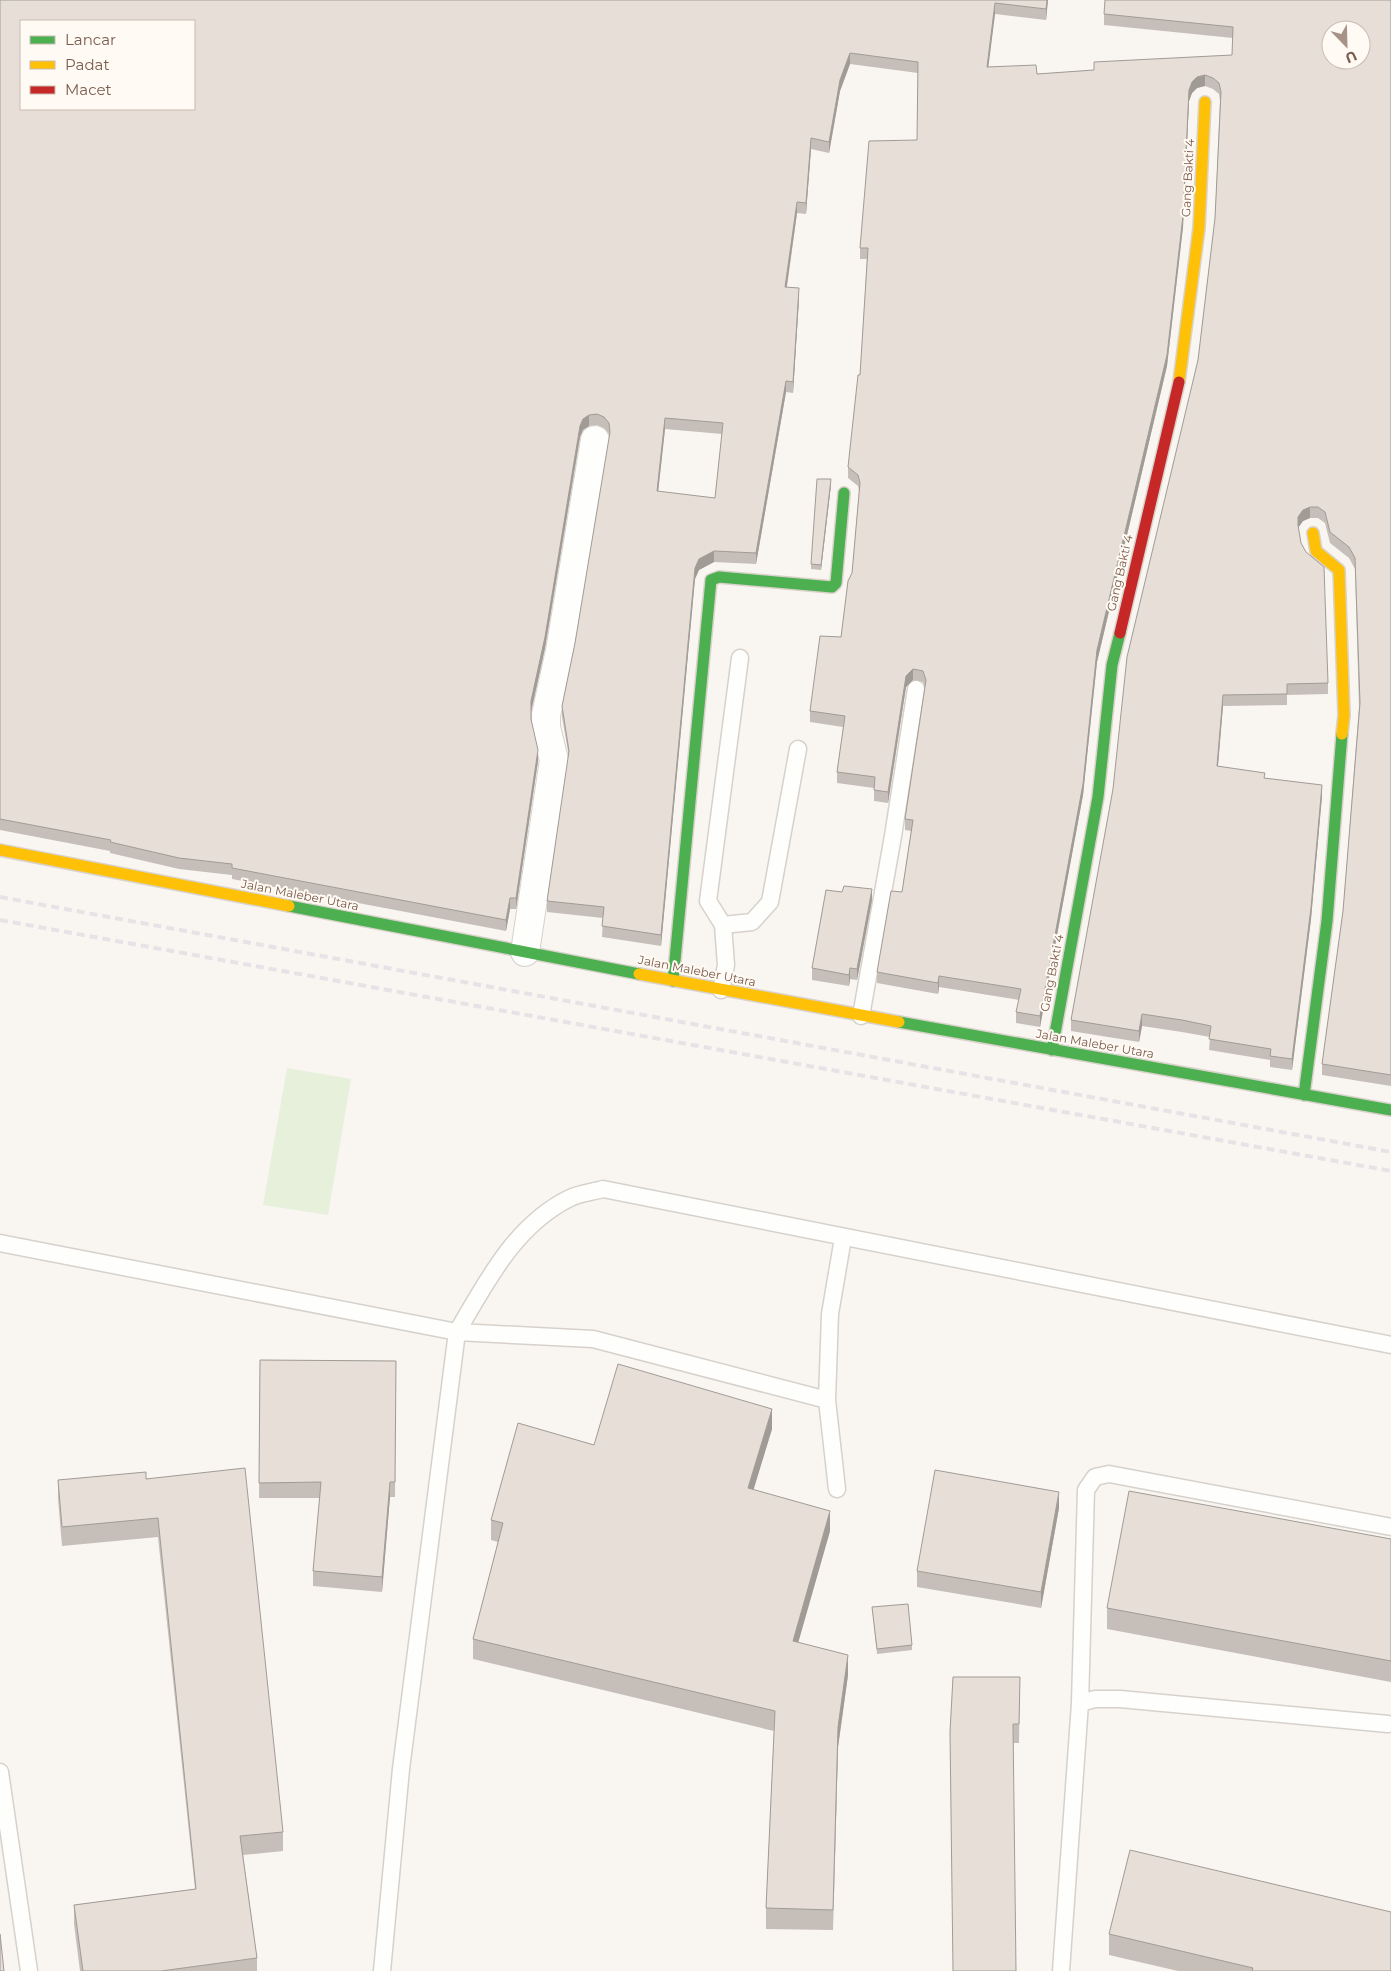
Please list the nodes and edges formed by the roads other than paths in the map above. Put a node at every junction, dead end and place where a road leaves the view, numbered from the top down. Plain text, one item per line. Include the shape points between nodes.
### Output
1 (1205, 102) dead end
2 (595, 440) dead end
3 (844, 493) dead end
4 (1313, 533) dead end
5 (740, 658) dead end
6 (916, 689) edge
7 (798, 749) dead end
8 (0, 850) edge
9 (723, 925) junction
10 (525, 952) junction
11 (673, 981) junction
12 (721, 990) junction
13 (861, 1016) junction
14 (1052, 1050) junction
15 (1304, 1095) junction
16 (1391, 1110) edge
17 (843, 1238) junction
18 (0, 1243) edge
19 (457, 1332) junction
20 (1391, 1344) edge
21 (826, 1400) junction
22 (837, 1490) dead end
23 (1391, 1526) edge
24 (1080, 1703) junction
25 (1388, 1724) dead end
26 (0, 1772) edge
27 (29, 1971) edge
28 (382, 1971) edge
29 (1061, 1971) edge

1 - 14 street, Gang Bakti 4 via 1199,228 1182,369 1112,665 1098,797
2 - 10 street via 546,716 554,760
3 - 11 street via 836,583 832,587 719,577 711,580
4 - 15 street via 1316,551 1339,570 1344,715 1327,921
5 - 9 lane via 708,901
6 - 13 lane
7 - 9 lane via 770,902 752,922
8 - 10 street, Jalan Maleber Utara
9 - 12 lane via 726,965
10 - 11 street, Jalan Maleber Utara
11 - 12 street, Jalan Maleber Utara
12 - 13 street, Jalan Maleber Utara
13 - 14 street, Jalan Maleber Utara
14 - 15 street, Jalan Maleber Utara
15 - 16 street, Jalan Maleber Utara
17 - 19 lane via 604,1189 571,1197 534,1221 495,1267
17 - 20 lane
17 - 21 lane via 830,1314
18 - 19 lane
19 - 21 lane via 593,1339
19 - 28 lane via 401,1769
21 - 22 lane
23 - 24 lane via 1109,1474 1095,1478 1086,1490
24 - 25 lane via 1120,1699
24 - 29 lane
26 - 27 lane

